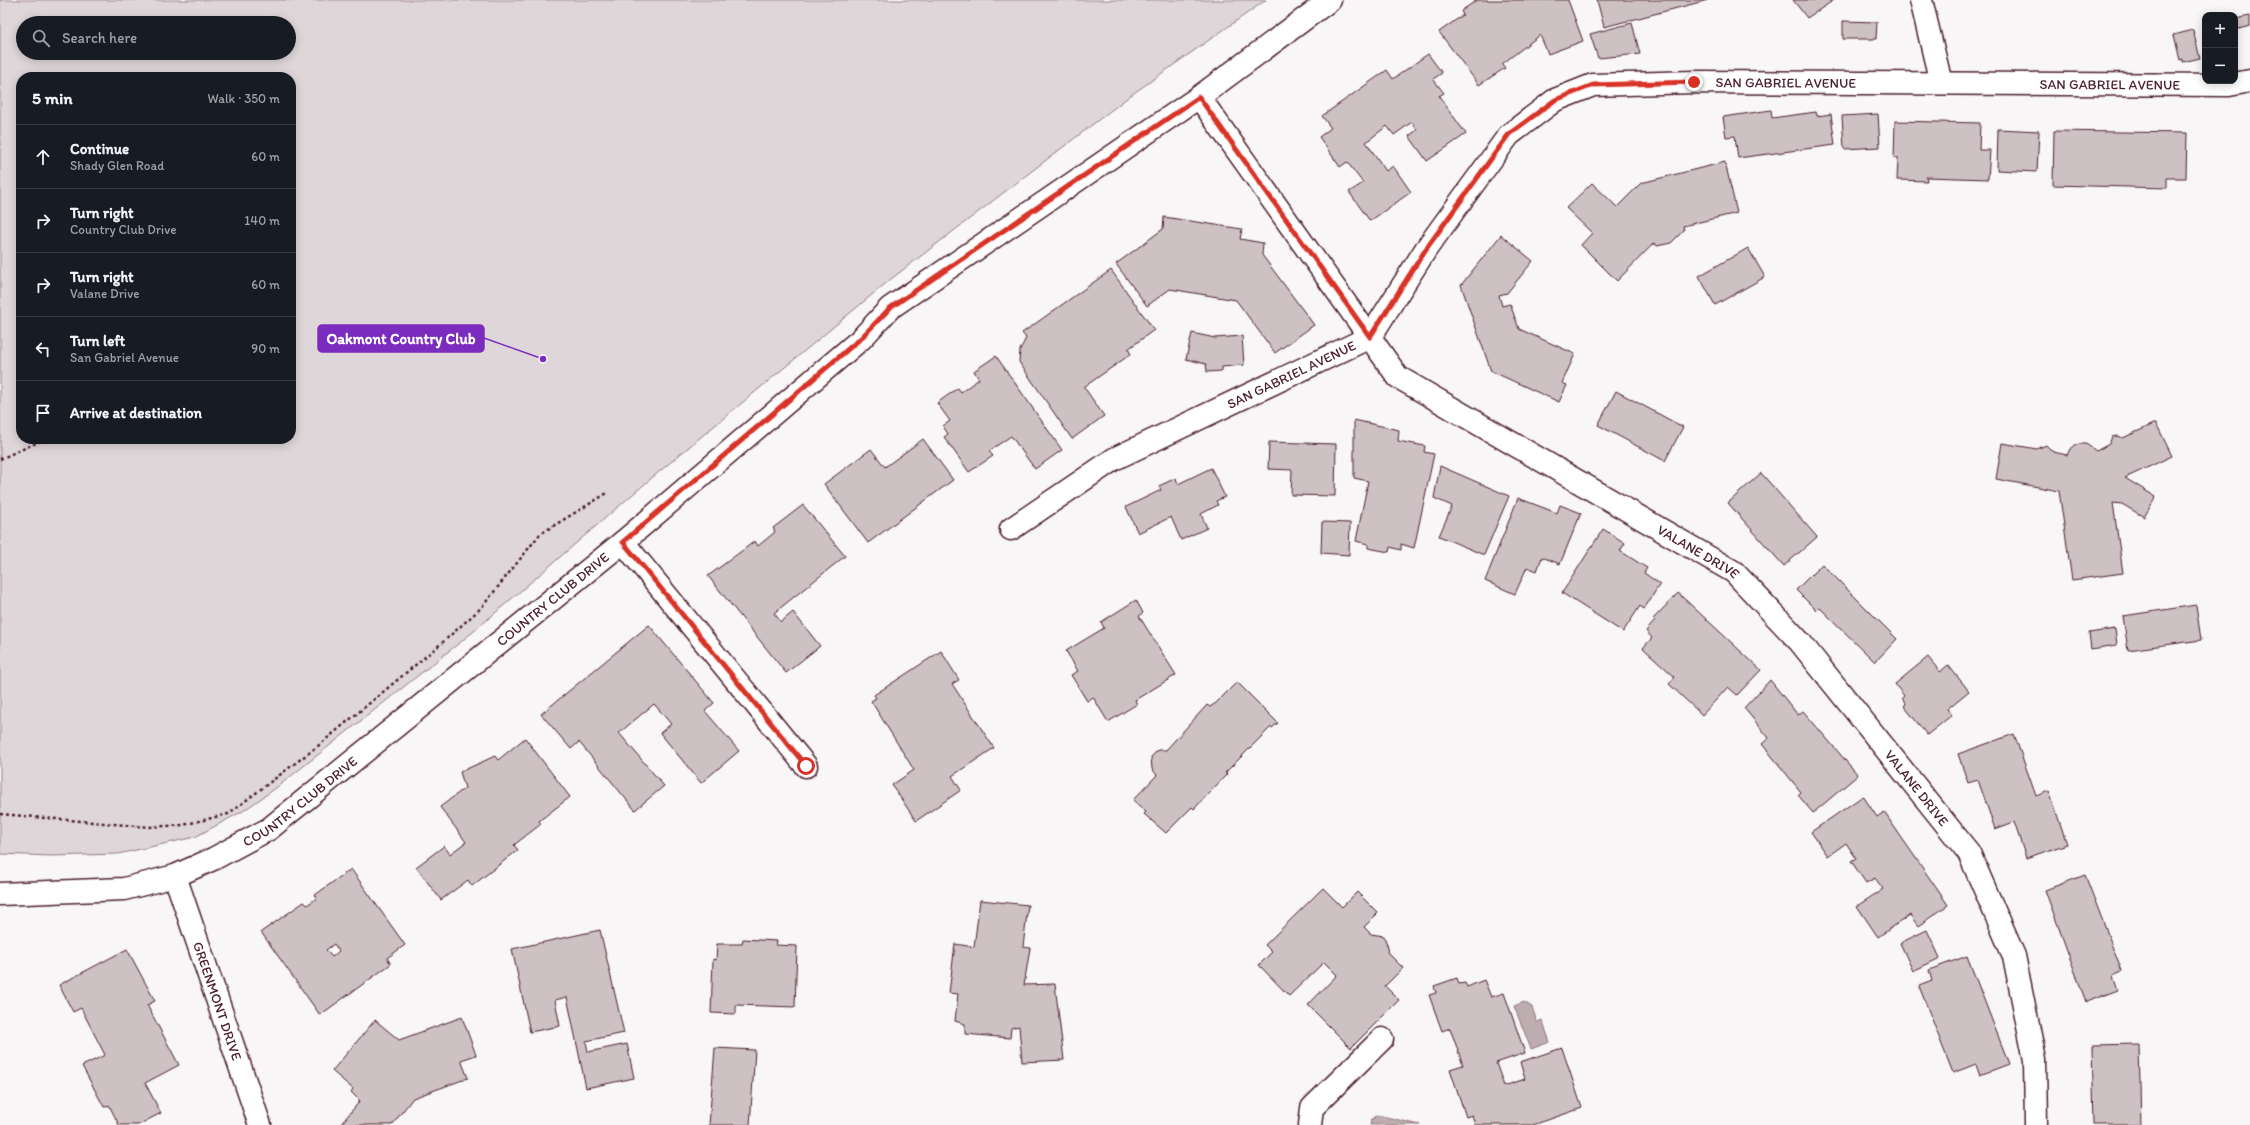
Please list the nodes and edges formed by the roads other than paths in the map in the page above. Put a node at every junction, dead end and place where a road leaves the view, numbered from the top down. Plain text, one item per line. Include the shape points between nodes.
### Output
1 (1330, 0) edge
2 (1921, 0) edge
3 (2250, 81) edge
4 (1941, 83) junction
5 (1199, 97) junction
6 (1370, 337) junction
7 (1011, 529) dead end
8 (623, 542) junction
9 (806, 766) dead end
10 (175, 876) junction
11 (0, 894) edge
12 (1382, 1039) dead end
13 (260, 1125) edge
14 (1310, 1125) edge
15 (2036, 1125) edge

1 - 5 street, COUNTRY CLUB DRIVE
2 - 4 street
3 - 4 street, SAN GABRIEL AVENUE via 2229,85
4 - 6 street, SAN GABRIEL AVENUE via 1633,83 1593,85 1555,100 1509,134 1426,249
5 - 6 street, VALANE DRIVE
5 - 8 street, COUNTRY CLUB DRIVE via 890,308 861,338
6 - 7 street, SAN GABRIEL AVENUE via 1114,460
6 - 15 street, VALANE DRIVE via 1398,377 1734,572 1800,642 1969,853 2014,956 2035,1060
8 - 9 street
8 - 10 street, COUNTRY CLUB DRIVE via 269,829
10 - 11 street, COUNTRY CLUB DRIVE via 124,890
10 - 13 street, GREENMONT DRIVE
12 - 14 street via 1312,1108

